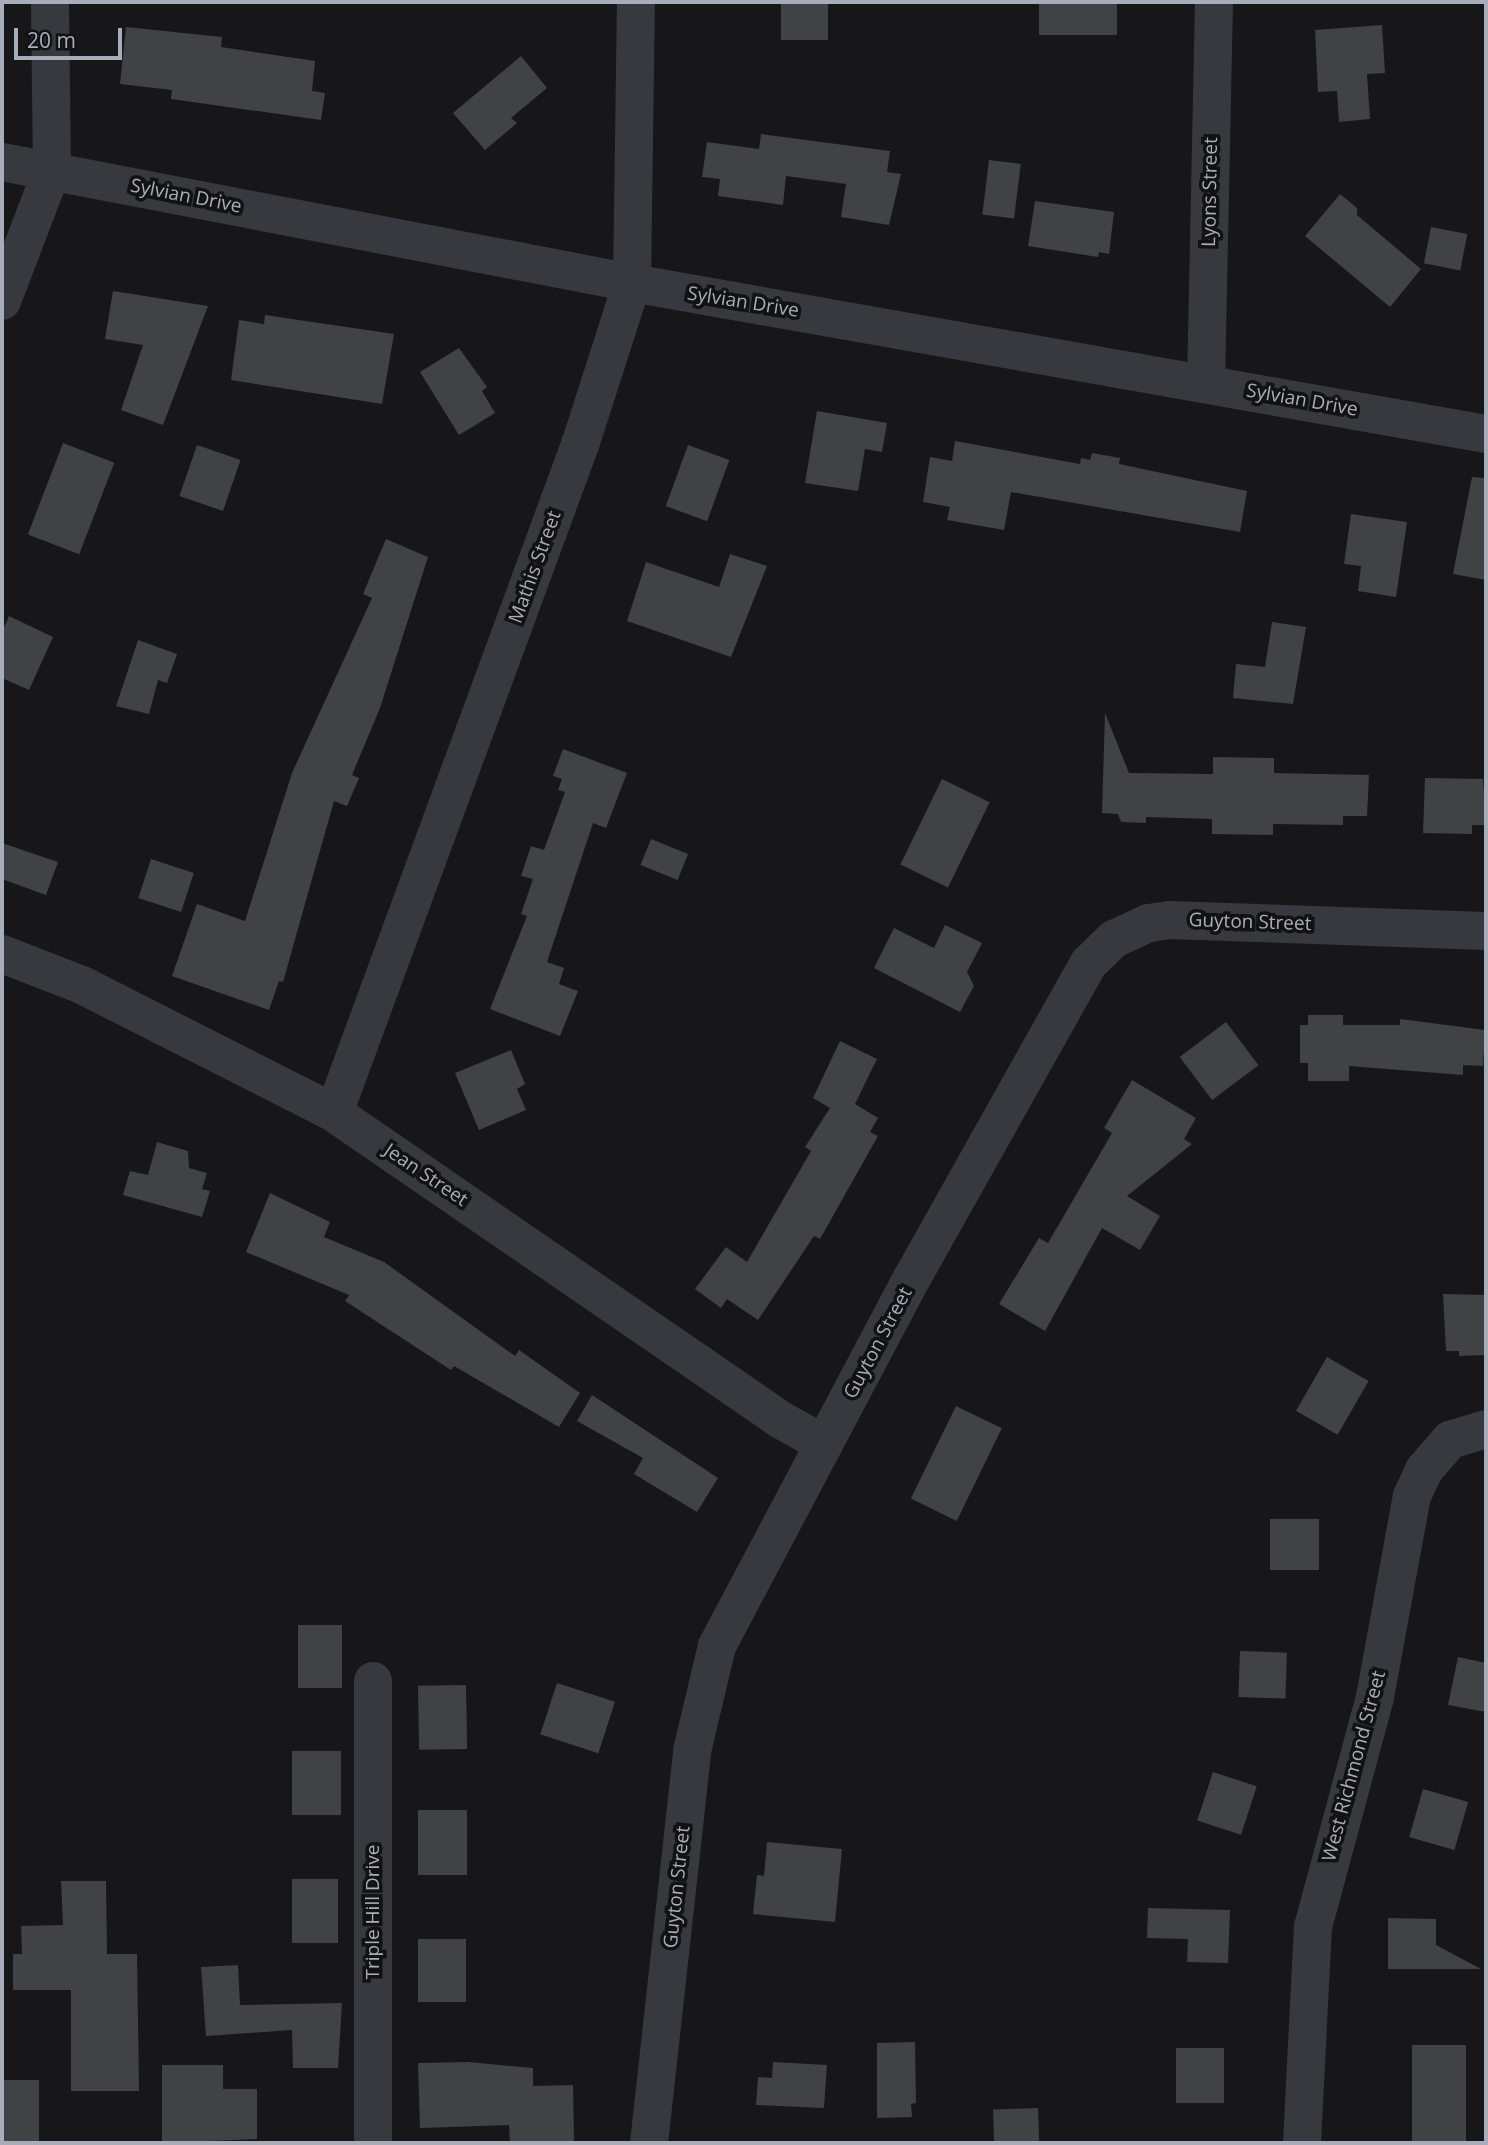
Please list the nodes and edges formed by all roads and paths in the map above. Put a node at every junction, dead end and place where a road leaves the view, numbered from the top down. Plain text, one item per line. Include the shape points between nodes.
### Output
1 (50, 2) edge
2 (636, 2) edge
3 (1214, 2) edge
4 (2, 162) edge
5 (52, 170) junction
6 (632, 283) junction
7 (2, 301) edge
8 (1206, 383) junction
9 (1486, 434) edge
10 (1486, 931) edge
11 (2, 954) edge
12 (334, 1113) junction
13 (1486, 1429) edge
14 (824, 1444) junction
15 (373, 1681) dead end
16 (373, 2143) edge
17 (649, 2143) edge
18 (1302, 2143) edge

1 - 5 street
2 - 6 street, Mathis Street
3 - 8 street, Lyons Street
4 - 5 street, Sylvian Drive
5 - 6 street, Sylvian Drive
5 - 7 street
6 - 8 street, Sylvian Drive
6 - 12 street, Mathis Street via 581,442
8 - 9 street, Sylvian Drive
10 - 14 street, Guyton Street via 1205,919 1149,923 1114,939 1089,963
11 - 12 street, Jean Street via 82,985
12 - 14 street, Jean Street via 780,1420
13 - 18 street, West Richmond Street via 1450,1440 1424,1470 1412,1496 1375,1697 1313,1927
14 - 17 street, Guyton Street via 730,1616 710,1670 692,1751
15 - 16 street, Triple Hill Drive

